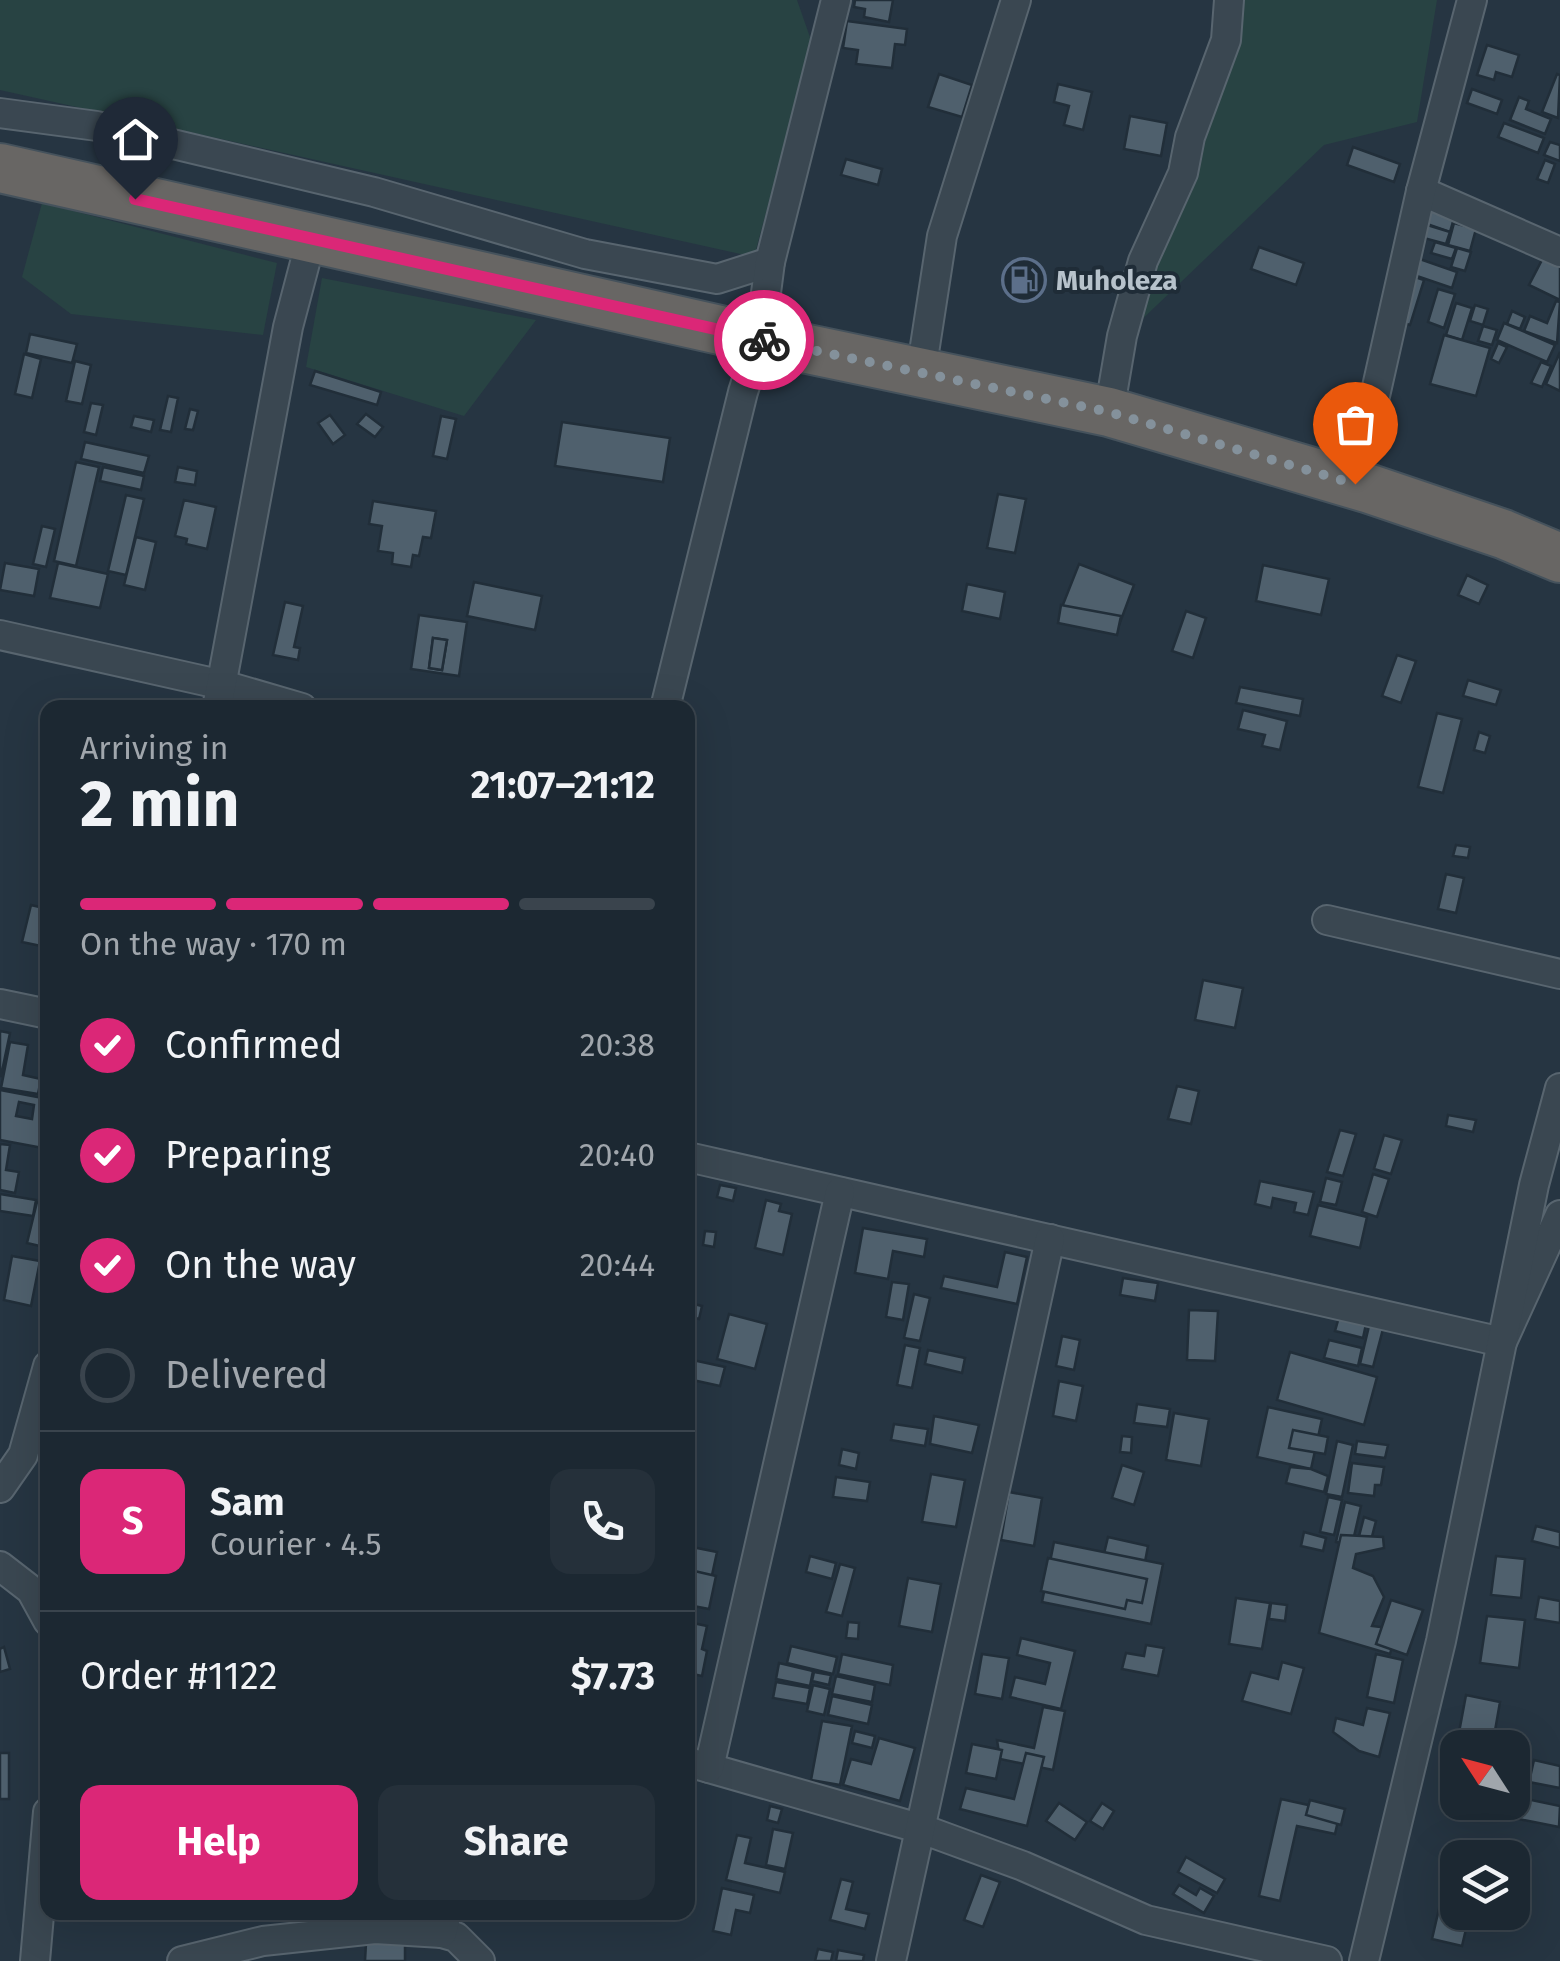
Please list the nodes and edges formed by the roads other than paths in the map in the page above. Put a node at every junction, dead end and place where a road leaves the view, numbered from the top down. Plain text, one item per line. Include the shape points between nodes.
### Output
1 (836, 0) edge
2 (1016, 0) edge
3 (1229, 0) edge
4 (1472, 0) edge
5 (0, 113) edge
6 (0, 168) edge
7 (1422, 191) junction
8 (311, 240) junction
9 (1560, 252) edge
10 (770, 262) junction
11 (760, 339) junction
12 (921, 372) junction
13 (1109, 412) junction
14 (1355, 484) junction
15 (1560, 558) edge
16 (0, 635) edge
17 (220, 696) edge
18 (247, 700) edge
19 (666, 700) edge
20 (1328, 920) dead end
21 (1560, 974) edge
22 (0, 1004) edge
23 (40, 1012) edge
24 (1560, 1088) edge
25 (695, 1159) edge
26 (840, 1192) junction
27 (1560, 1216) edge
28 (1050, 1239) junction
29 (1502, 1342) junction
30 (40, 1394) edge
31 (0, 1488) edge
32 (0, 1566) edge
33 (40, 1607) edge
34 (698, 1765) edge
35 (922, 1829) junction
36 (40, 1904) edge
37 (445, 1923) edge
38 (35, 1961) edge
39 (182, 1961) edge
40 (480, 1961) edge
41 (890, 1961) edge
42 (1327, 1961) edge
43 (1364, 1961) edge

1 - 10 street
2 - 12 street via 942,236
3 - 13 street via 1226,40 1183,173 1143,261
4 - 7 street
5 - 10 street via 97,126 374,192 584,254 717,279
6 - 8 highway
7 - 9 street
7 - 14 street
8 - 11 highway
8 - 17 street via 288,327
10 - 11 street
11 - 12 highway
11 - 19 street
12 - 13 highway
13 - 14 highway
14 - 15 highway
16 - 17 street
17 - 18 street
20 - 21 street
22 - 23 street
24 - 29 street
25 - 26 street
26 - 28 street
26 - 34 street
27 - 29 street
28 - 29 street
28 - 35 street
29 - 43 street
30 - 31 street via 23,1455
32 - 33 street via 31,1590
34 - 35 street
35 - 41 street
35 - 42 street via 1146,1920
36 - 38 street
37 - 39 street via 262,1941
37 - 40 street

